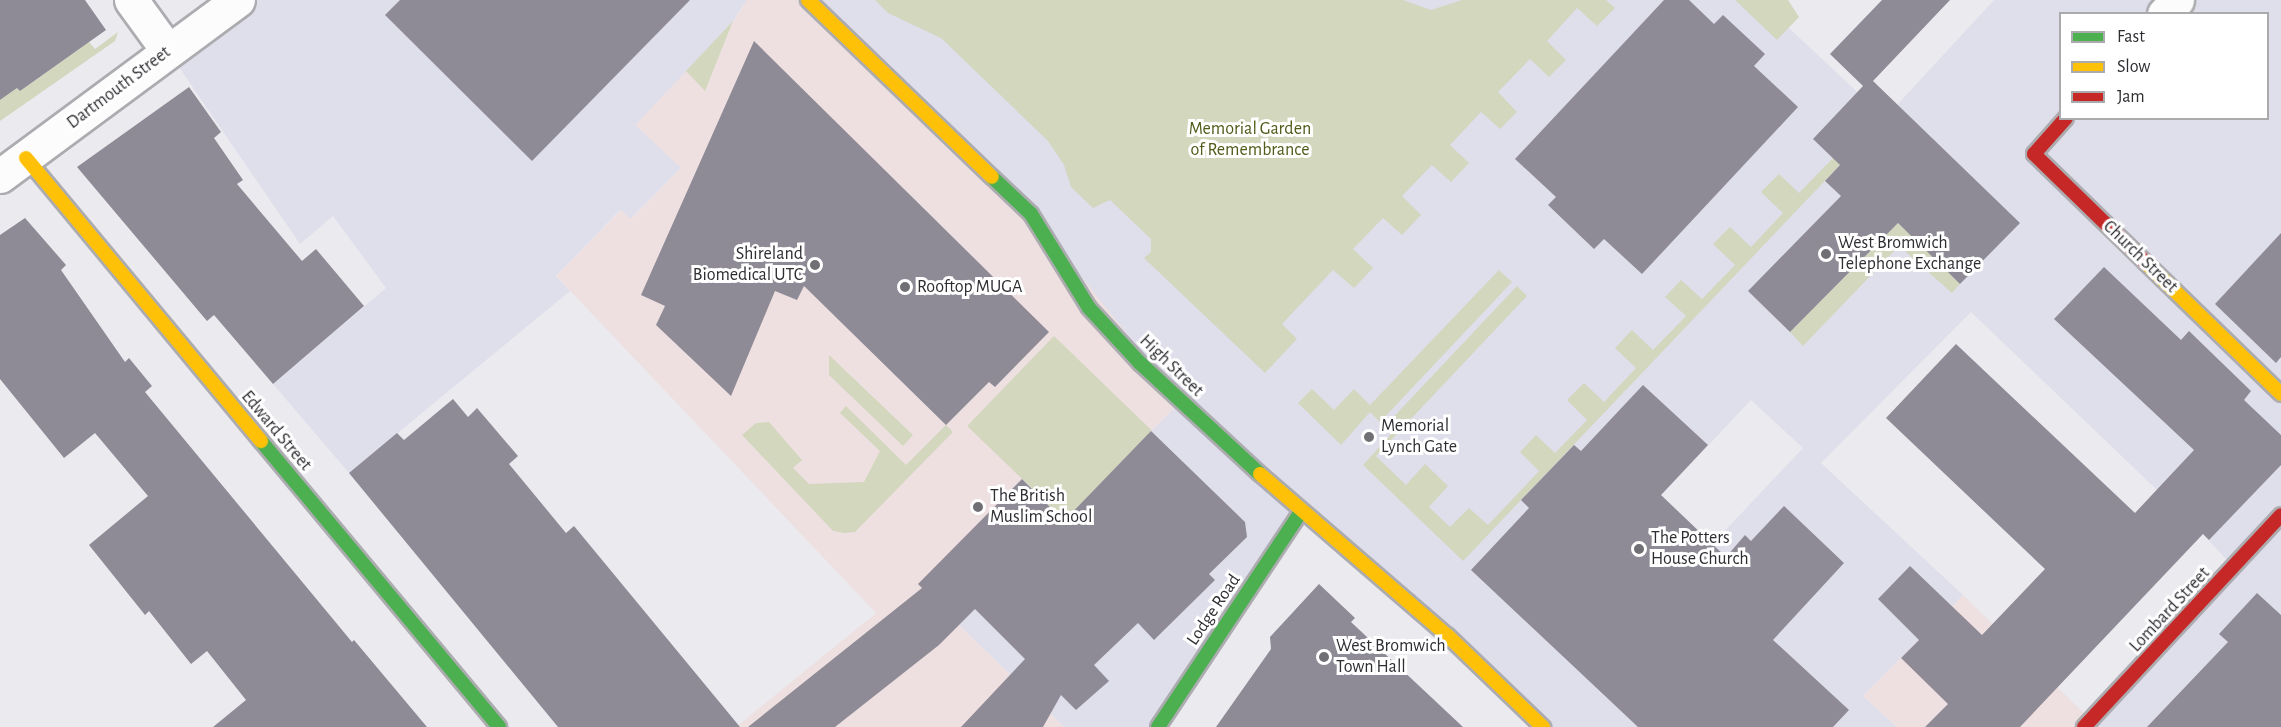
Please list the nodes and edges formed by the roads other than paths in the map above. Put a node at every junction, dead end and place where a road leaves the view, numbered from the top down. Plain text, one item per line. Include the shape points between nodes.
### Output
1 (132, 0) edge
2 (238, 0) edge
3 (808, 0) edge
4 (2177, 0) edge
5 (2166, 12) edge
6 (168, 51) junction
7 (2064, 120) edge
8 (26, 158) junction
9 (0, 176) edge
10 (2281, 394) edge
11 (1301, 512) junction
12 (2281, 515) edge
13 (499, 727) edge
14 (1158, 727) edge
15 (1543, 727) edge
16 (2084, 727) edge

1 - 6 street
2 - 6 street, Dartmouth Street
3 - 11 street, High Street via 1031,214 1089,308 1140,363
4 - 5 street
6 - 8 street, Dartmouth Street
7 - 10 street, Church Street via 2034,154
8 - 9 street, Dartmouth Street
8 - 13 street, Edward Street
11 - 14 street, Lodge Road
11 - 15 street, High Street via 1448,636
12 - 16 street, Lombard Street

